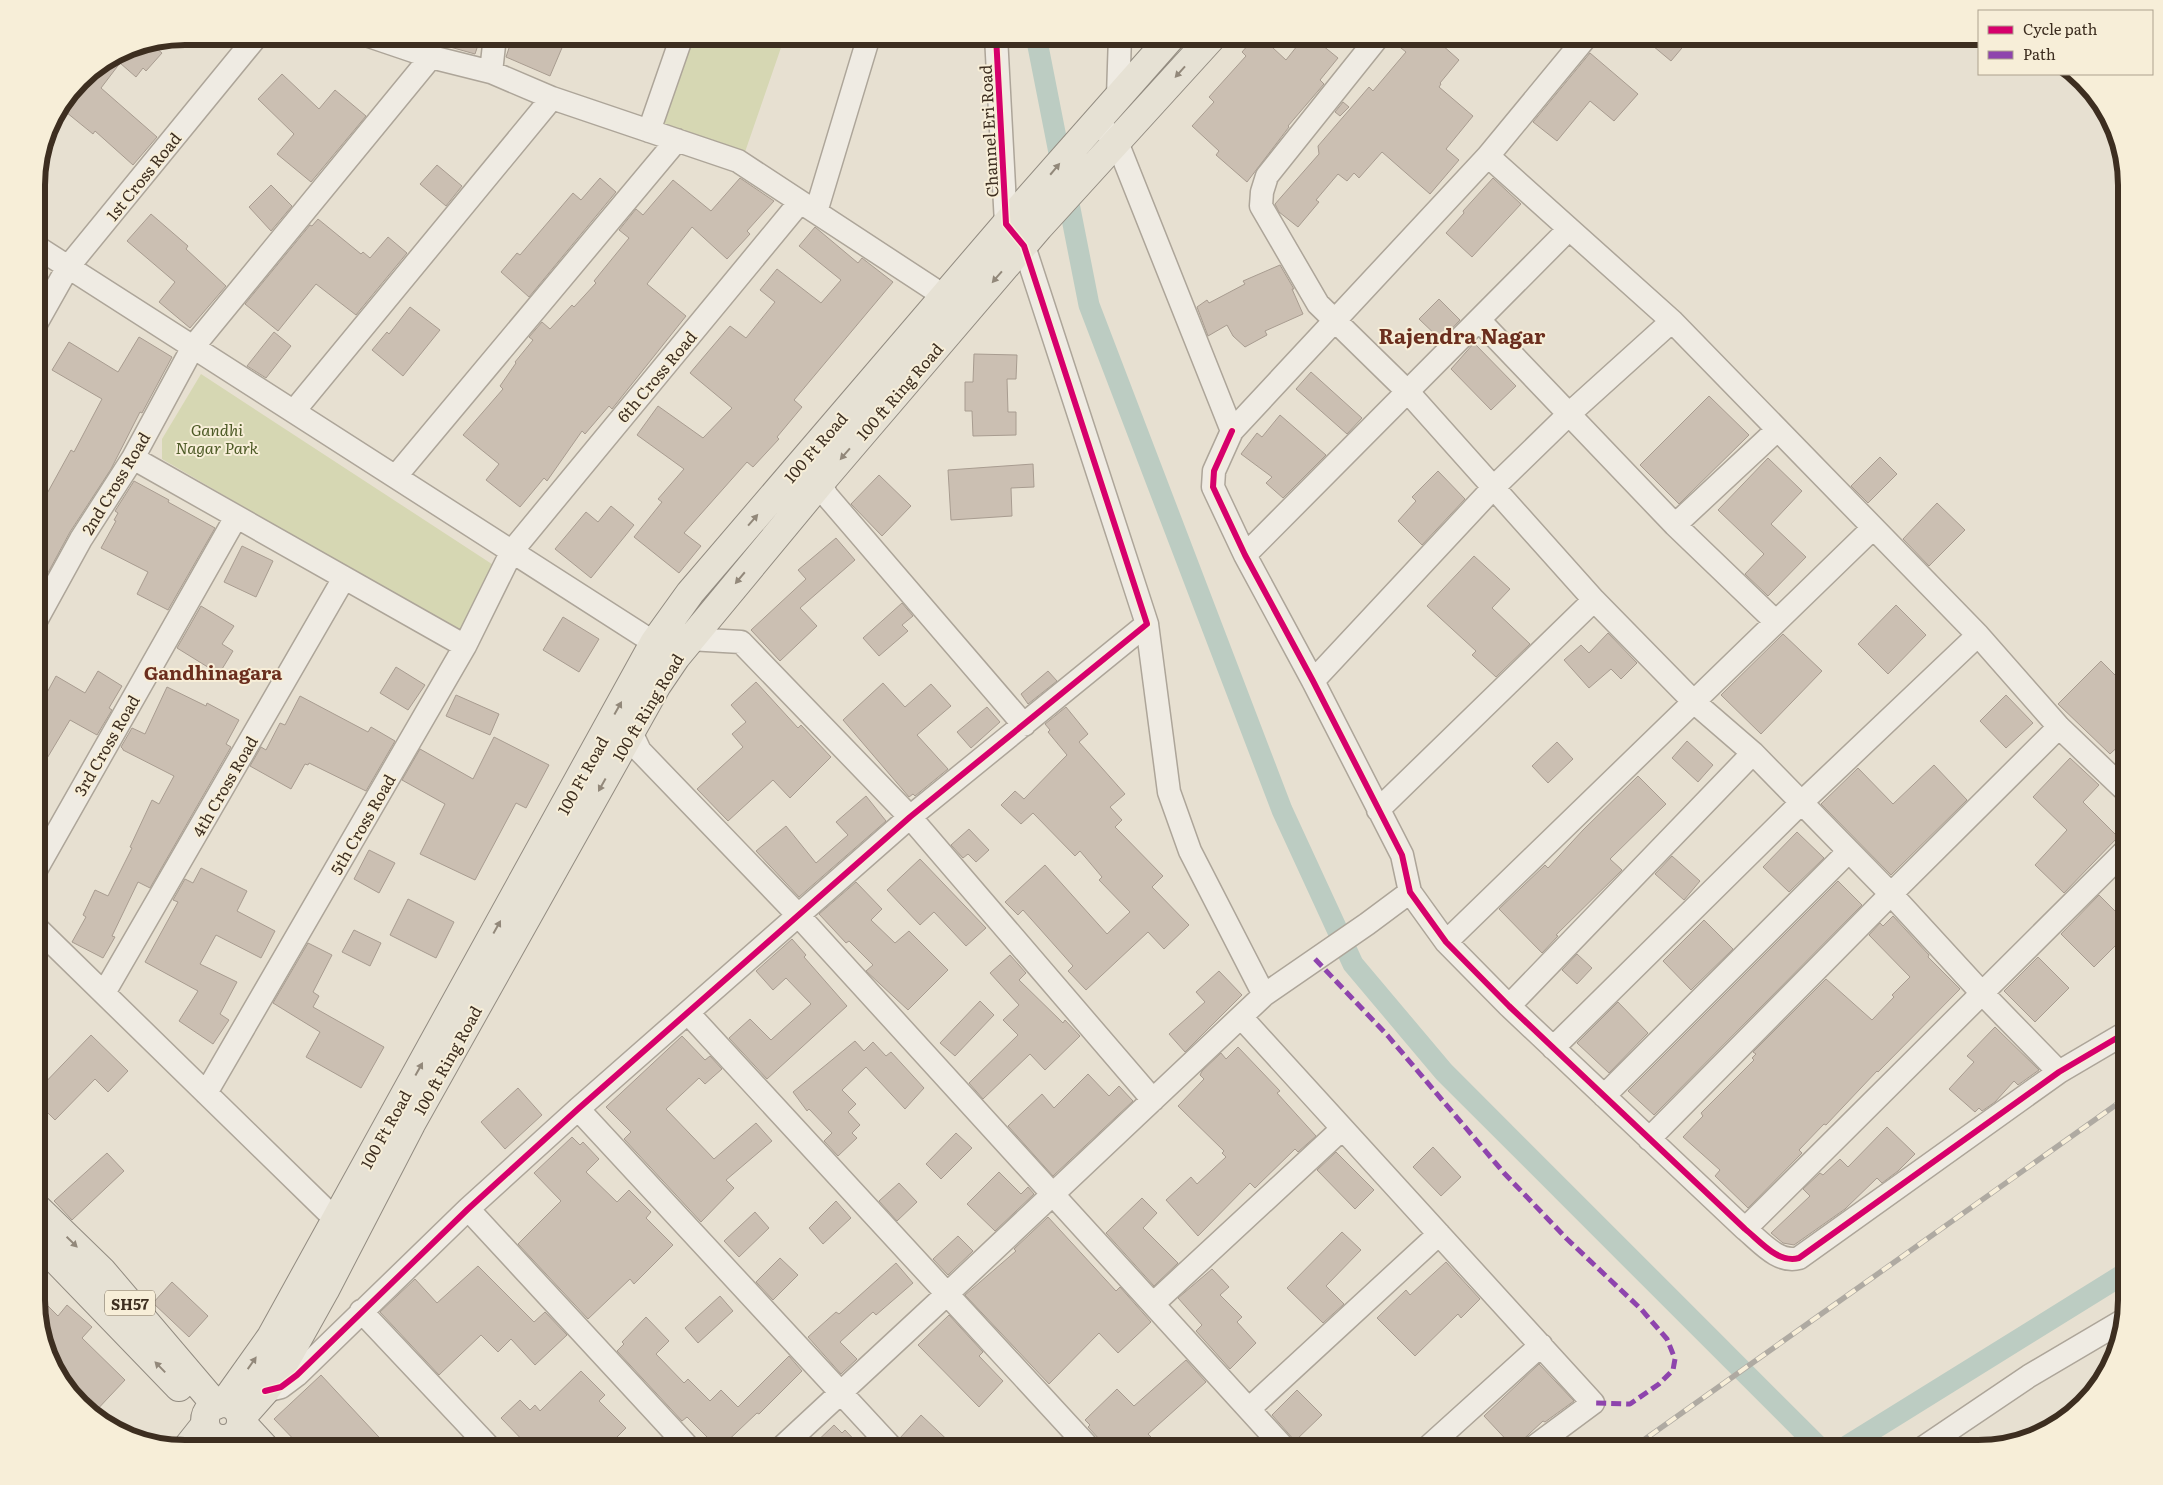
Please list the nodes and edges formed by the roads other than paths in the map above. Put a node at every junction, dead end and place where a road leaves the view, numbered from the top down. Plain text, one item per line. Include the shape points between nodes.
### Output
1 (250, 45) edge
2 (396, 45) edge
3 (494, 45) edge
4 (679, 45) edge
5 (866, 45) edge
6 (997, 45) edge
7 (1120, 45) edge
8 (1164, 45) edge
9 (1205, 45) edge
10 (1372, 45) edge
11 (1580, 45) edge
12 (431, 57) junction
13 (491, 72) junction
14 (1118, 96) junction
15 (552, 98) junction
16 (1096, 121) junction
17 (648, 131) junction
18 (677, 140) junction
19 (1110, 150) junction
20 (1488, 156) junction
21 (808, 206) junction
22 (1023, 226) junction
23 (1569, 229) junction
24 (45, 253) edge
25 (68, 267) junction
26 (944, 296) junction
27 (45, 307) edge
28 (1334, 320) junction
29 (1480, 320) junction
30 (1672, 321) junction
31 (193, 347) junction
32 (1408, 392) junction
33 (294, 411) junction
34 (1569, 414) junction
35 (1777, 430) junction
36 (1232, 431) junction
37 (133, 458) junction
38 (396, 476) junction
39 (820, 484) junction
40 (1493, 488) junction
41 (236, 517) junction
42 (1675, 525) junction
43 (1873, 528) junction
44 (512, 551) junction
45 (1246, 555) junction
46 (344, 578) junction
47 (1594, 600) junction
48 (45, 603) edge
49 (1776, 622) junction
50 (1147, 624) junction
51 (1978, 635) junction
52 (671, 641) junction
53 (465, 646) junction
54 (1313, 681) junction
55 (1694, 702) junction
56 (1024, 725) junction
57 (2059, 727) junction
58 (631, 732) junction
59 (1753, 753) junction
60 (2118, 783) edge
61 (1802, 802) junction
62 (1378, 810) junction
63 (910, 817) junction
64 (1849, 851) junction
65 (45, 852) edge
66 (2118, 858) edge
67 (1410, 892) junction
68 (1891, 894) junction
69 (798, 915) junction
70 (45, 937) edge
71 (1446, 942) junction
72 (1981, 992) junction
73 (104, 993) junction
74 (1264, 995) junction
75 (1509, 1006) junction
76 (688, 1013) junction
77 (1242, 1017) junction
78 (2118, 1037) edge
79 (1553, 1048) junction
80 (2059, 1072) junction
81 (206, 1093) junction
82 (1604, 1096) junction
83 (1153, 1100) junction
84 (578, 1109) junction
85 (1342, 1129) junction
86 (1649, 1139) junction
87 (1053, 1195) junction
88 (468, 1209) junction
89 (335, 1218) junction
90 (45, 1219) edge
91 (1745, 1229) junction
92 (1439, 1234) junction
93 (45, 1246) edge
94 (93, 1280) junction
95 (947, 1294) junction
96 (1153, 1304) junction
97 (361, 1311) junction
98 (2116, 1325) edge
99 (1541, 1346) junction
100 (265, 1391) junction
101 (841, 1392) junction
102 (1249, 1409) junction
103 (222, 1426) edge
104 (200, 1440) edge
105 (249, 1440) edge
106 (483, 1440) edge
107 (682, 1440) edge
108 (790, 1440) edge
109 (885, 1440) edge
110 (1082, 1440) edge
111 (1277, 1440) edge
112 (1436, 1440) edge
113 (1543, 1440) edge
114 (1934, 1440) edge

1 - 25 street, 1st Cross Road
2 - 12 street
3 - 13 street
4 - 17 street
5 - 21 street
6 - 22 street, Channel Eri Road
7 - 14 street
8 - 14 main road
9 -> 19 main road, 100 ft Ring Road
10 - 28 street via 1267,176 1262,192 1261,206 1318,304
11 - 20 street
12 - 13 street
12 - 31 street, 2nd Cross Road
13 - 15 street
14 - 16 main road
15 - 17 street
15 - 33 street
16 - 19 street
22 -> 16 main road
17 - 18 street
18 - 21 street via 738,161
18 - 38 street
19 - 22 main road, 100 ft Ring Road
19 - 36 street
20 - 23 street
20 - 28 street
21 - 26 street
21 - 44 street, 6th Cross Road
22 - 26 main road, 100 Ft Road
22 -> 39 main road, 100 ft Ring Road
22 - 50 street, Channel Eri Road
23 - 29 street
23 - 30 street
24 - 25 street
25 - 27 street, 1st Cross Road
25 - 31 street
52 -> 26 main road, 100 Ft Road via 690,593
28 - 32 street
28 - 36 street
29 - 32 street
29 - 34 street
30 - 34 street
30 - 35 street
31 - 33 street
31 - 37 street, 2nd Cross Road
32 - 40 street
32 - 45 street
33 - 38 street
34 - 40 street
34 - 42 street
35 - 42 street
35 - 43 street
36 - 45 street via 1214,471 1213,487
37 - 41 street
37 - 48 street, 2nd Cross Road
38 - 44 street
39 -> 52 main road, 100 ft Ring Road
39 - 56 street
40 - 47 street
40 - 54 street
41 - 46 street
41 - 65 street, 3rd Cross Road
42 - 49 street
43 - 49 street
43 - 51 street
44 - 52 street
44 - 53 street, 5th Cross Road
45 - 54 street
46 - 53 street
46 - 73 street, 4th Cross Road
47 - 55 street
47 - 62 street
49 - 55 street
50 - 56 street
50 - 74 street, Channel Eri Road via 1170,792 1190,852
51 - 57 street
51 - 61 street
52 - 58 main road, 100 ft Ring Road via 657,684
52 - 63 street via 742,642
89 -> 52 main road, 100 Ft Road
53 - 81 street, 5th Cross Road
54 - 62 street
55 - 59 street
55 - 71 street
56 - 63 street
57 - 60 street
57 - 68 street
58 - 69 street via 640,751
58 -> 100 main road, 100 ft Ring Road via 411,1124 325,1290
59 - 61 street
59 - 75 street
61 - 64 street
61 - 79 street
62 - 67 street via 1402,855
63 - 69 street
63 - 83 street
64 - 68 street
64 - 82 street
66 - 72 street
67 - 71 street
67 - 74 street
68 - 72 street
68 - 86 street
69 - 76 street
69 - 87 street
70 - 73 street
71 - 75 street
72 - 80 street
72 - 91 street
73 - 81 street
74 - 77 street
75 - 79 street
76 - 84 street
76 - 95 street
77 - 83 street
77 - 85 street
78 - 80 street
79 - 82 street
80 - 91 street via 1799,1258 1781,1258
81 - 89 street
82 - 86 street
83 - 87 street
84 - 88 street
84 - 101 street
85 - 92 street
85 - 96 street
86 - 91 street
87 - 95 street
87 - 96 street
88 - 97 street
88 - 107 street
103 -> 89 main road, 100 Ft Road
90 -> 94 main road, SH57
92 - 99 street
92 - 102 street
93 - 94 main road, SH57
94 - 103 main road, SH57
95 - 101 street
95 - 110 street
96 - 102 street
97 - 100 street via 297,1375 281,1387
97 - 106 street
98 - 114 street via 2029,1376
99 - 112 street
99 - 113 street via 1593,1403
100 - 103 main road, 100 ft Ring Road
101 - 108 street
101 - 109 street
102 - 111 street
103 - 104 main road, 100 Ft Road
103 - 105 main road, SH57

